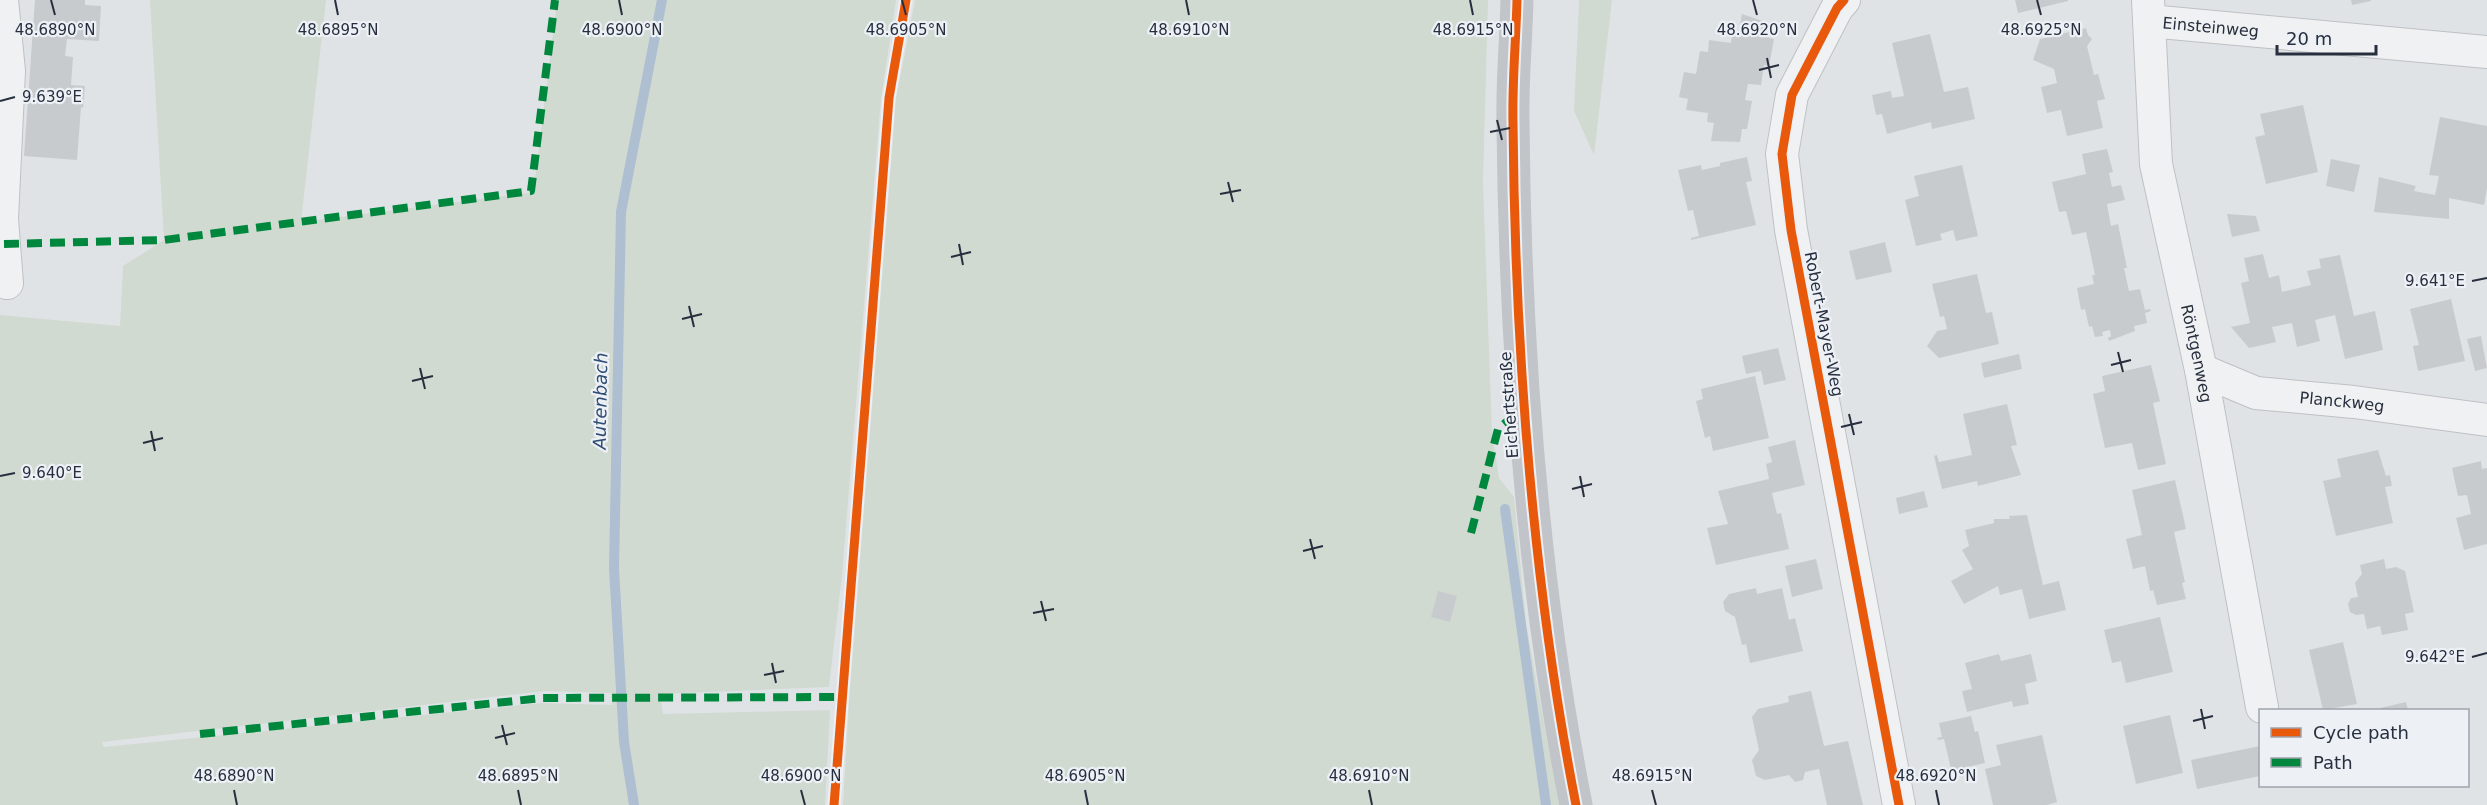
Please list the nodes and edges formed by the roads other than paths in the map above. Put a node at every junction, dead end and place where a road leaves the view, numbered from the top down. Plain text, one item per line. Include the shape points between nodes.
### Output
1 (2, 0) edge
2 (1518, 0) edge
3 (1844, 0) edge
4 (2148, 10) edge
5 (2487, 52) edge
6 (7, 283) dead end
7 (2201, 370) junction
8 (2487, 420) edge
9 (2262, 707) dead end
10 (1576, 805) edge
11 (1899, 805) edge

1 - 6 street via 9,71 2,219
2 - 10 street, Eichertstraße via 1512,121 1522,408 1539,569
3 - 11 street, Robert-Mayer-Weg via 1792,95 1782,154 1791,230
4 - 5 street, Einsteinweg
4 - 7 street, Röntgenweg via 2156,164
7 - 8 street, Planckweg via 2256,393
7 - 9 street, Röntgenweg

